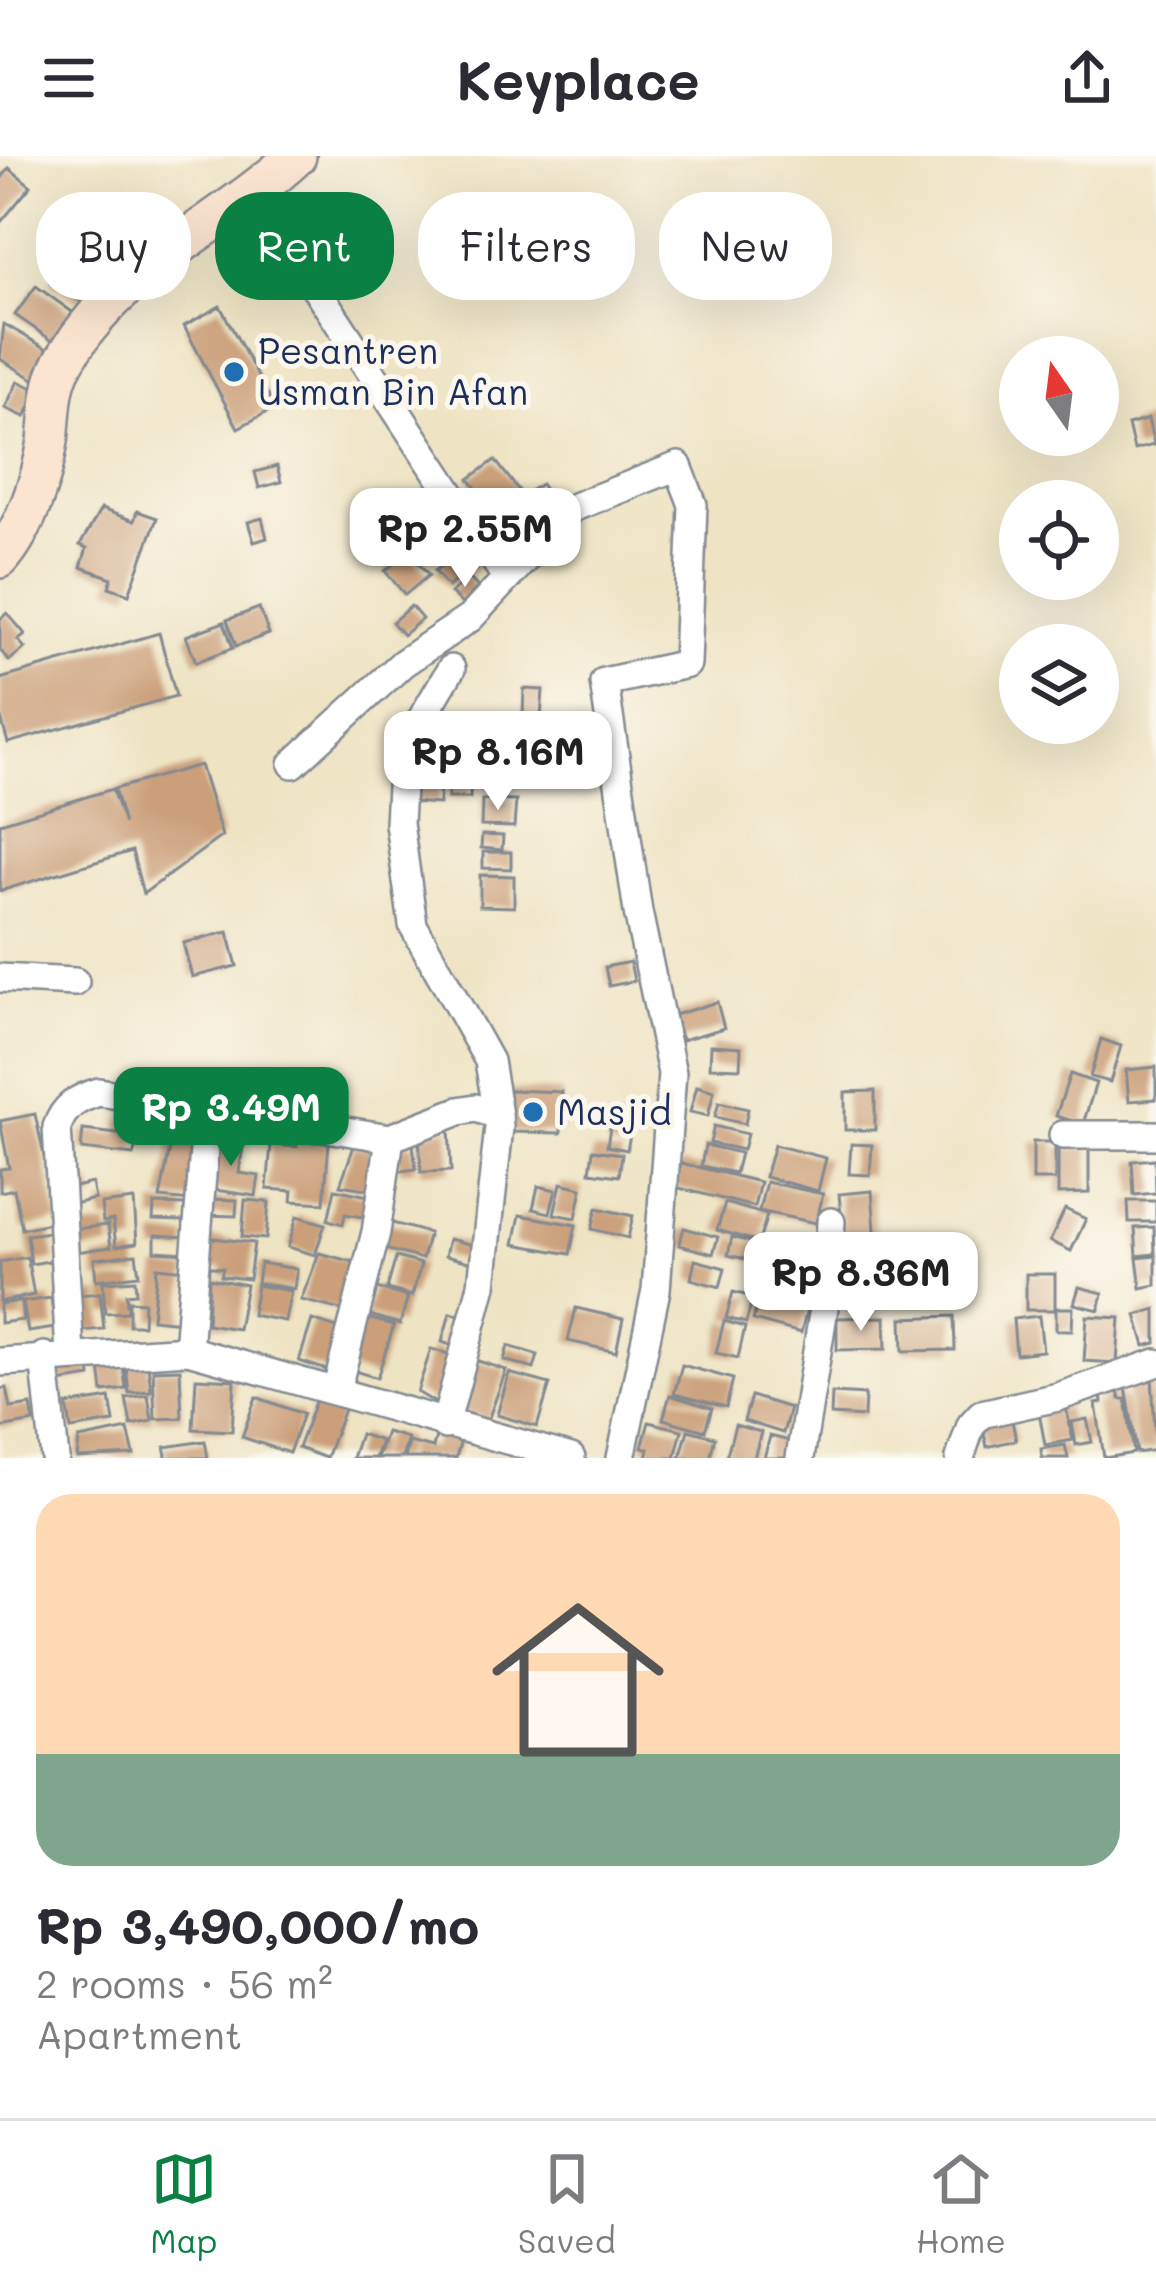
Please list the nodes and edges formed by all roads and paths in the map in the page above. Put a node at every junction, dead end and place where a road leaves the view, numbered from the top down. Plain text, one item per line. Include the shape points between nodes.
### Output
1 (296, 156) edge
2 (255, 192) edge
3 (215, 221) edge
4 (324, 300) edge
5 (0, 558) edge
6 (506, 577) junction
7 (451, 669) dead end
8 (293, 764) dead end
9 (0, 978) edge
10 (75, 982) dead end
11 (207, 1112) junction
12 (498, 1115) junction
13 (1063, 1135) dead end
14 (1156, 1135) edge
15 (390, 1138) junction
16 (831, 1222) dead end
17 (188, 1350) junction
18 (57, 1355) junction
19 (0, 1362) edge
20 (1156, 1364) edge
21 (337, 1388) junction
22 (445, 1425) junction
23 (56, 1458) edge
24 (571, 1458) edge
25 (621, 1458) edge
26 (800, 1458) edge
27 (960, 1458) edge

1 - 2 street
3 - 5 street via 119,289 59,371 37,486
4 - 6 street
6 - 8 street via 470,618 403,663
6 - 25 street via 572,508 678,466 693,505 687,664 604,682 672,1073 656,1290
7 - 12 street via 403,752 399,823 413,925 489,1061
9 - 10 street
11 - 15 street
11 - 17 street
11 - 18 street via 99,1092 62,1114
12 - 15 street via 476,1108
12 - 22 street via 482,1285
13 - 14 street
15 - 21 street
16 - 26 street
17 - 18 street
17 - 21 street
18 - 19 street
18 - 23 street
20 - 27 street via 981,1414
21 - 22 street
22 - 24 street

